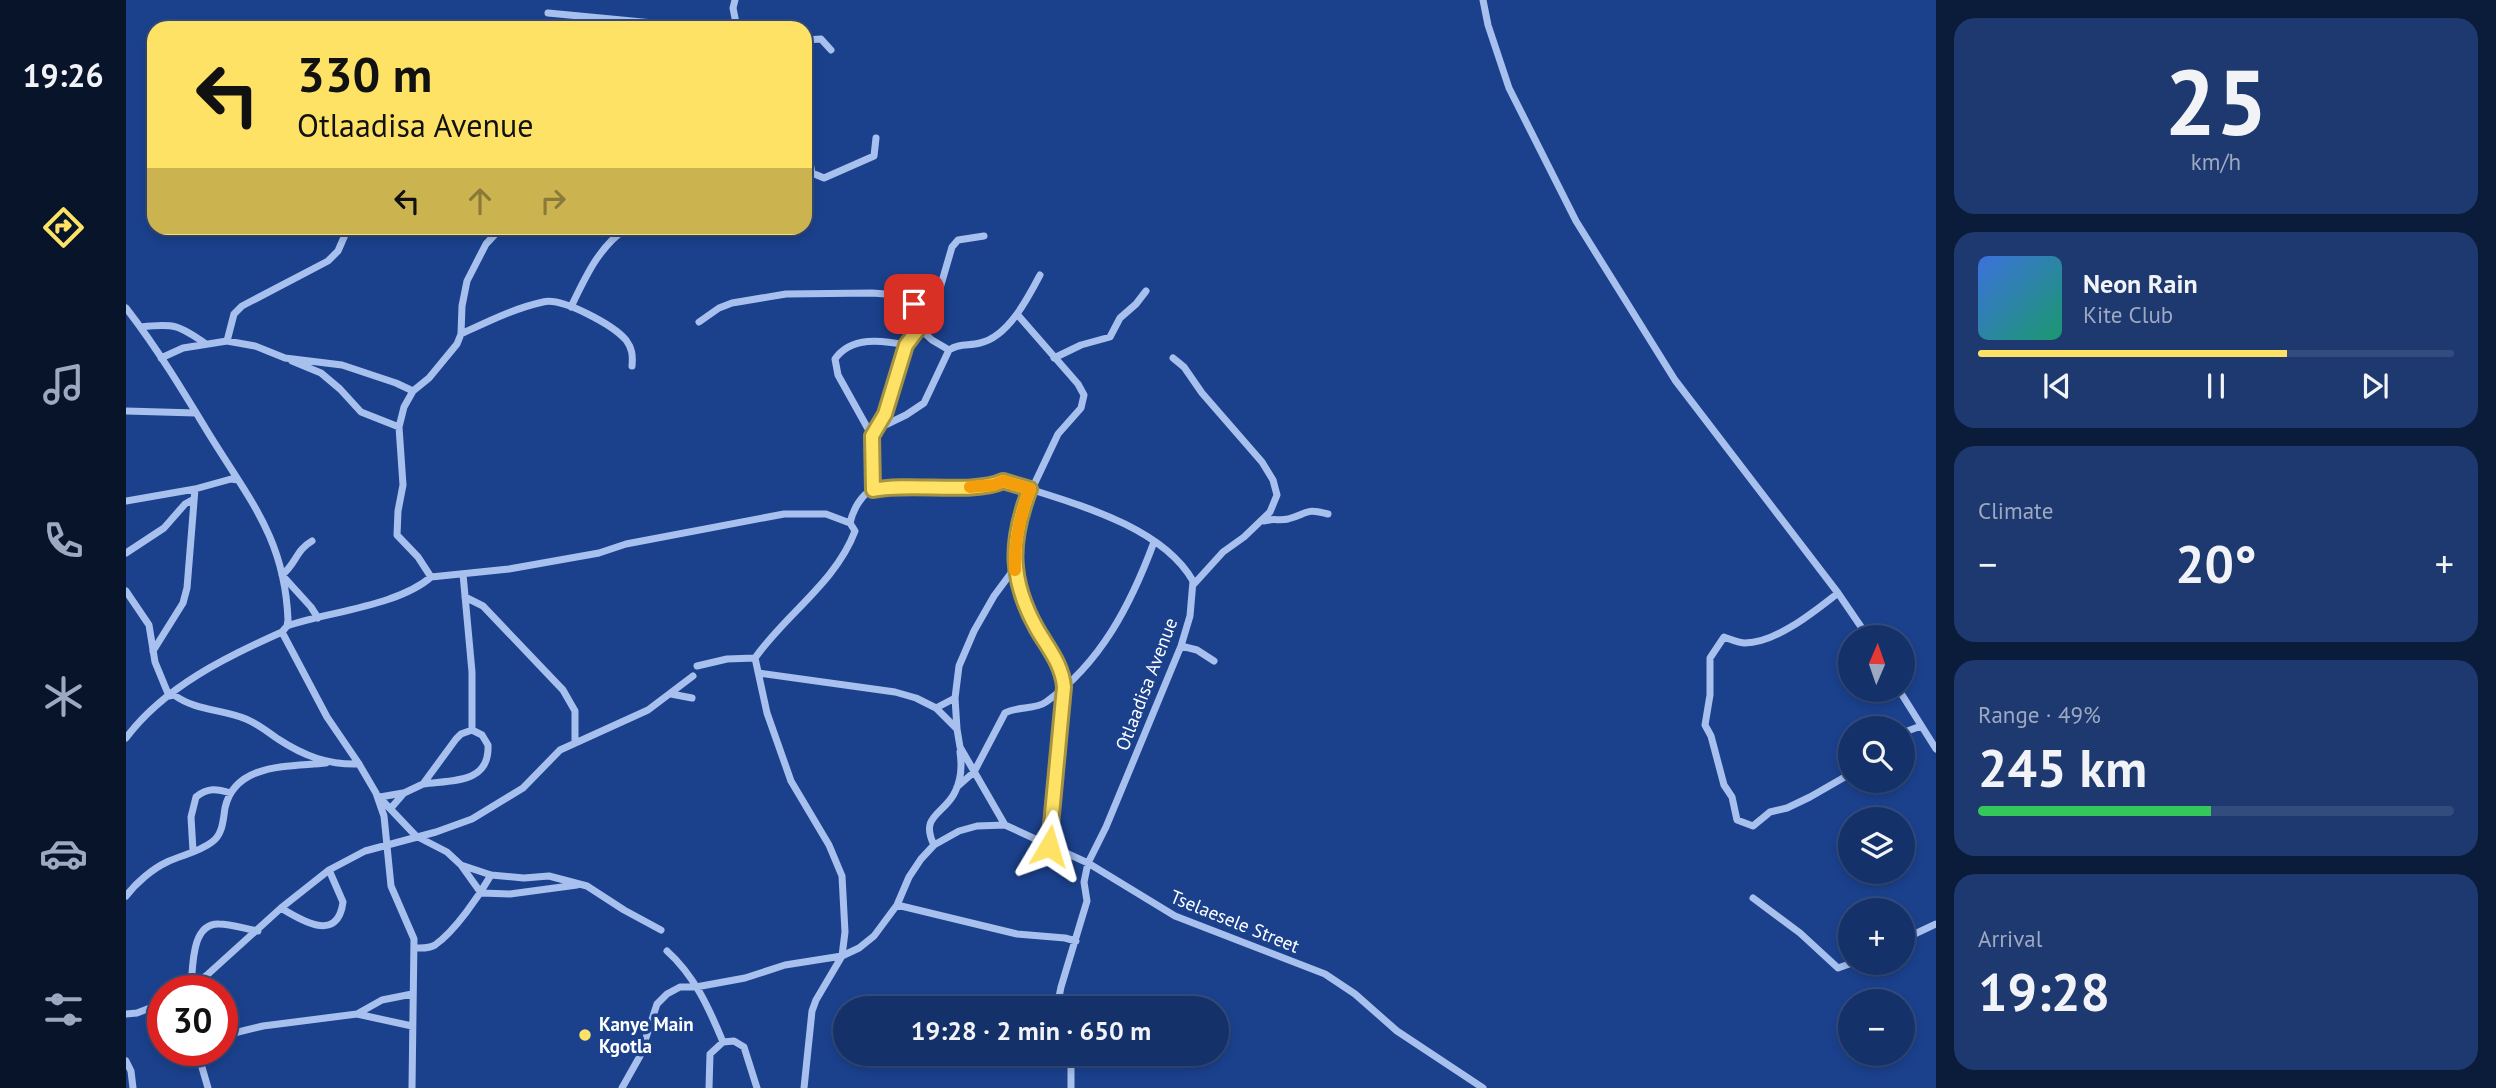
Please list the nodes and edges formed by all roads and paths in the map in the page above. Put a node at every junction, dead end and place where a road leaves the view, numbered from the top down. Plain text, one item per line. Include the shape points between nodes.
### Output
1 (735, 0) edge
2 (1483, 0) edge
3 (548, 13) dead end
4 (632, 21) edge
5 (736, 21) edge
6 (812, 40) edge
7 (831, 50) dead end
8 (876, 138) dead end
9 (812, 173) edge
10 (345, 235) edge
11 (494, 235) edge
12 (617, 235) edge
13 (984, 236) dead end
14 (1040, 275) dead end
15 (1146, 291) dead end
16 (571, 307) junction
17 (126, 308) edge
18 (916, 313) junction
19 (1017, 314) junction
20 (699, 322) dead end
21 (141, 327) junction
22 (919, 328) junction
23 (461, 334) junction
24 (227, 341) junction
25 (206, 344) junction
26 (906, 345) junction
27 (948, 350) junction
28 (161, 358) junction
29 (285, 358) junction
30 (1054, 358) junction
31 (1173, 358) dead end
32 (632, 366) dead end
33 (413, 391) junction
34 (126, 411) edge
35 (197, 413) junction
36 (399, 427) junction
37 (877, 429) junction
38 (872, 436) junction
39 (239, 481) junction
40 (195, 489) junction
41 (1030, 489) junction
42 (873, 490) junction
43 (194, 499) junction
44 (126, 501) edge
45 (1328, 514) dead end
46 (1260, 522) junction
47 (850, 523) junction
48 (312, 541) dead end
49 (1154, 542) junction
50 (126, 553) edge
51 (1014, 569) junction
52 (463, 574) junction
53 (282, 575) junction
54 (431, 577) junction
55 (1194, 584) junction
56 (126, 591) edge
57 (1838, 593) junction
58 (465, 597) junction
59 (317, 618) junction
60 (1860, 625) edge
61 (284, 629) junction
62 (1181, 646) junction
63 (153, 651) junction
64 (755, 658) junction
65 (1214, 661) dead end
66 (696, 666) dead end
67 (759, 673) junction
68 (693, 676) dead end
69 (1064, 687) junction
70 (671, 694) junction
71 (169, 696) junction
72 (692, 698) dead end
73 (955, 698) junction
74 (1907, 702) edge
75 (936, 708) junction
76 (1922, 726) junction
77 (1915, 728) edge
78 (957, 729) junction
79 (472, 730) junction
80 (126, 738) edge
81 (575, 742) junction
82 (960, 747) junction
83 (1936, 749) edge
84 (330, 763) junction
85 (359, 764) junction
86 (974, 772) junction
87 (1838, 781) edge
88 (423, 784) junction
89 (957, 787) junction
90 (231, 793) junction
91 (404, 793) junction
92 (378, 795) junction
93 (391, 808) junction
94 (1005, 825) junction
95 (416, 836) junction
96 (387, 844) junction
97 (934, 845) junction
98 (1049, 846) junction
99 (193, 851) junction
100 (1087, 863) junction
101 (461, 865) junction
102 (329, 870) junction
103 (491, 875) junction
104 (524, 878) junction
105 (582, 884) junction
106 (525, 892) junction
107 (481, 893) junction
108 (126, 896) edge
109 (1753, 898) dead end
110 (897, 905) junction
111 (281, 908) junction
112 (1936, 925) edge
113 (661, 930) dead end
114 (258, 931) junction
115 (1915, 934) edge
116 (1076, 941) junction
117 (414, 948) junction
118 (667, 951) dead end
119 (842, 956) junction
120 (1838, 968) edge
121 (191, 975) edge
122 (205, 975) edge
123 (696, 987) junction
124 (412, 994) junction
125 (1059, 996) edge
126 (147, 1009) edge
127 (126, 1014) edge
128 (357, 1014) junction
129 (412, 1026) junction
130 (238, 1032) edge
131 (723, 1042) junction
132 (126, 1061) edge
133 (202, 1066) edge
134 (1071, 1066) edge
135 (133, 1088) edge
136 (208, 1088) edge
137 (412, 1088) edge
138 (622, 1088) edge
139 (709, 1088) edge
140 (757, 1088) edge
141 (804, 1088) edge
142 (1071, 1088) edge
143 (1483, 1088) edge

1 - 5 street
2 - 57 street via 1509,88 1576,221 1675,380
3 - 4 street
6 - 7 street via 821,39
8 - 9 street via 874,156 824,178
10 - 24 street via 328,261 242,306 234,314
11 - 23 street via 467,281
12 - 16 street via 589,268
13 - 18 street via 958,240 951,247 938,295
14 - 19 street
15 - 30 street via 1120,318 1110,337
16 - 23 street via 544,301
16 - 32 street via 625,338 633,354
17 - 21 street
18 - 20 street via 912,300 898,295 815,292 741,300
18 - 22 street
19 - 27 street via 984,343
19 - 30 street
21 - 25 street via 167,324
21 - 28 street
22 - 26 street
22 - 27 street
23 - 33 street via 443,363
24 - 25 street
24 - 29 street
25 - 28 street
26 - 37 street
26 - 38 street via 872,340 848,347 835,359
27 - 37 street via 923,403
28 - 35 street
29 - 33 street via 342,365
29 - 36 street via 321,373 361,412
30 - 41 street via 1082,390 1084,401 1058,434
31 - 46 street via 1273,480 1275,504
33 - 36 street
34 - 35 street
35 - 39 street
36 - 54 street via 403,485 397,535
37 - 38 street
38 - 42 street
39 - 40 street
39 - 53 street via 265,523
40 - 43 street
40 - 44 street
41 - 42 street via 1003,481 977,487
41 - 49 street via 1098,512
41 - 51 street via 1016,538
42 - 47 street via 856,507
43 - 50 street via 164,528
43 - 63 street via 183,603
45 - 46 street via 1311,509 1287,520
46 - 55 street
47 - 52 street via 827,514 784,514 598,553
47 - 64 street via 856,531 837,568
48 - 53 street via 301,548 293,566
49 - 55 street
49 - 69 street via 1116,625 1085,669
51 - 69 street
51 - 73 street via 974,631 959,666
52 - 54 street
52 - 58 street
53 - 59 street
53 - 61 street via 287,613
54 - 59 street via 390,598
55 - 62 street, Otlaadisa Avenue
56 - 63 street via 149,625
57 - 60 street
57 - 87 street via 1767,639 1744,643 1724,637 1710,658 1705,724 1737,820 1752,826
58 - 79 street
58 - 81 street via 483,606 563,690 575,711
59 - 61 street
61 - 71 street via 215,665
61 - 85 street via 327,717
62 - 65 street
62 - 100 street, Otlaadisa Avenue
63 - 71 street
64 - 66 street
64 - 67 street
67 - 75 street via 895,692
67 - 119 street via 766,713 791,780 830,845 842,876
68 - 70 street
69 - 86 street via 1045,704 1005,713
69 - 98 street
70 - 72 street
70 - 81 street via 638,715
71 - 80 street
71 - 84 street via 249,720 300,752
73 - 75 street
73 - 78 street
74 - 76 street
75 - 78 street
76 - 77 street
76 - 83 street
78 - 82 street
79 - 88 street via 456,739
79 - 88 street via 482,734 488,744 486,765 470,777
81 - 95 street via 497,805 472,819
82 - 86 street
82 - 89 street
84 - 85 street
84 - 90 street via 260,771
85 - 92 street
86 - 89 street
86 - 94 street
88 - 91 street
89 - 97 street via 929,826
90 - 99 street via 216,838
90 - 99 street via 207,789 196,797 191,817
91 - 92 street
91 - 93 street
92 - 93 street
92 - 96 street
93 - 95 street
94 - 97 street via 977,826
94 - 98 street, Tselaesele Street
95 - 96 street
95 - 101 street
96 - 102 street
96 - 117 street via 391,886
97 - 110 street via 909,877
98 - 100 street, Tselaesele Street
99 - 108 street via 165,863
100 - 116 street, Otlaadisa Avenue via 1087,901
100 - 143 street, Tselaesele Street via 1175,916 1325,975 1397,1031
101 - 103 street
101 - 107 street
102 - 111 street
102 - 111 street via 343,902 337,918 327,925 308,925
103 - 104 street
103 - 107 street
104 - 105 street via 549,876
104 - 106 street
105 - 106 street
105 - 113 street
106 - 107 street
107 - 117 street via 438,943
109 - 120 street
110 - 116 street via 1017,934
110 - 119 street via 870,941
111 - 114 street
112 - 115 street
114 - 121 street via 216,923 207,927 195,951
114 - 122 street
116 - 125 street, Otlaadisa Avenue
117 - 124 street
118 - 123 street
119 - 123 street
119 - 141 street via 812,1011
123 - 131 street
123 - 138 street via 680,987 657,1004
124 - 128 street via 382,1000
124 - 129 street
126 - 127 street
128 - 129 street
128 - 130 street
129 - 137 street
131 - 139 street via 710,1054
131 - 140 street via 734,1041 744,1047
132 - 135 street
133 - 136 street
134 - 142 street

